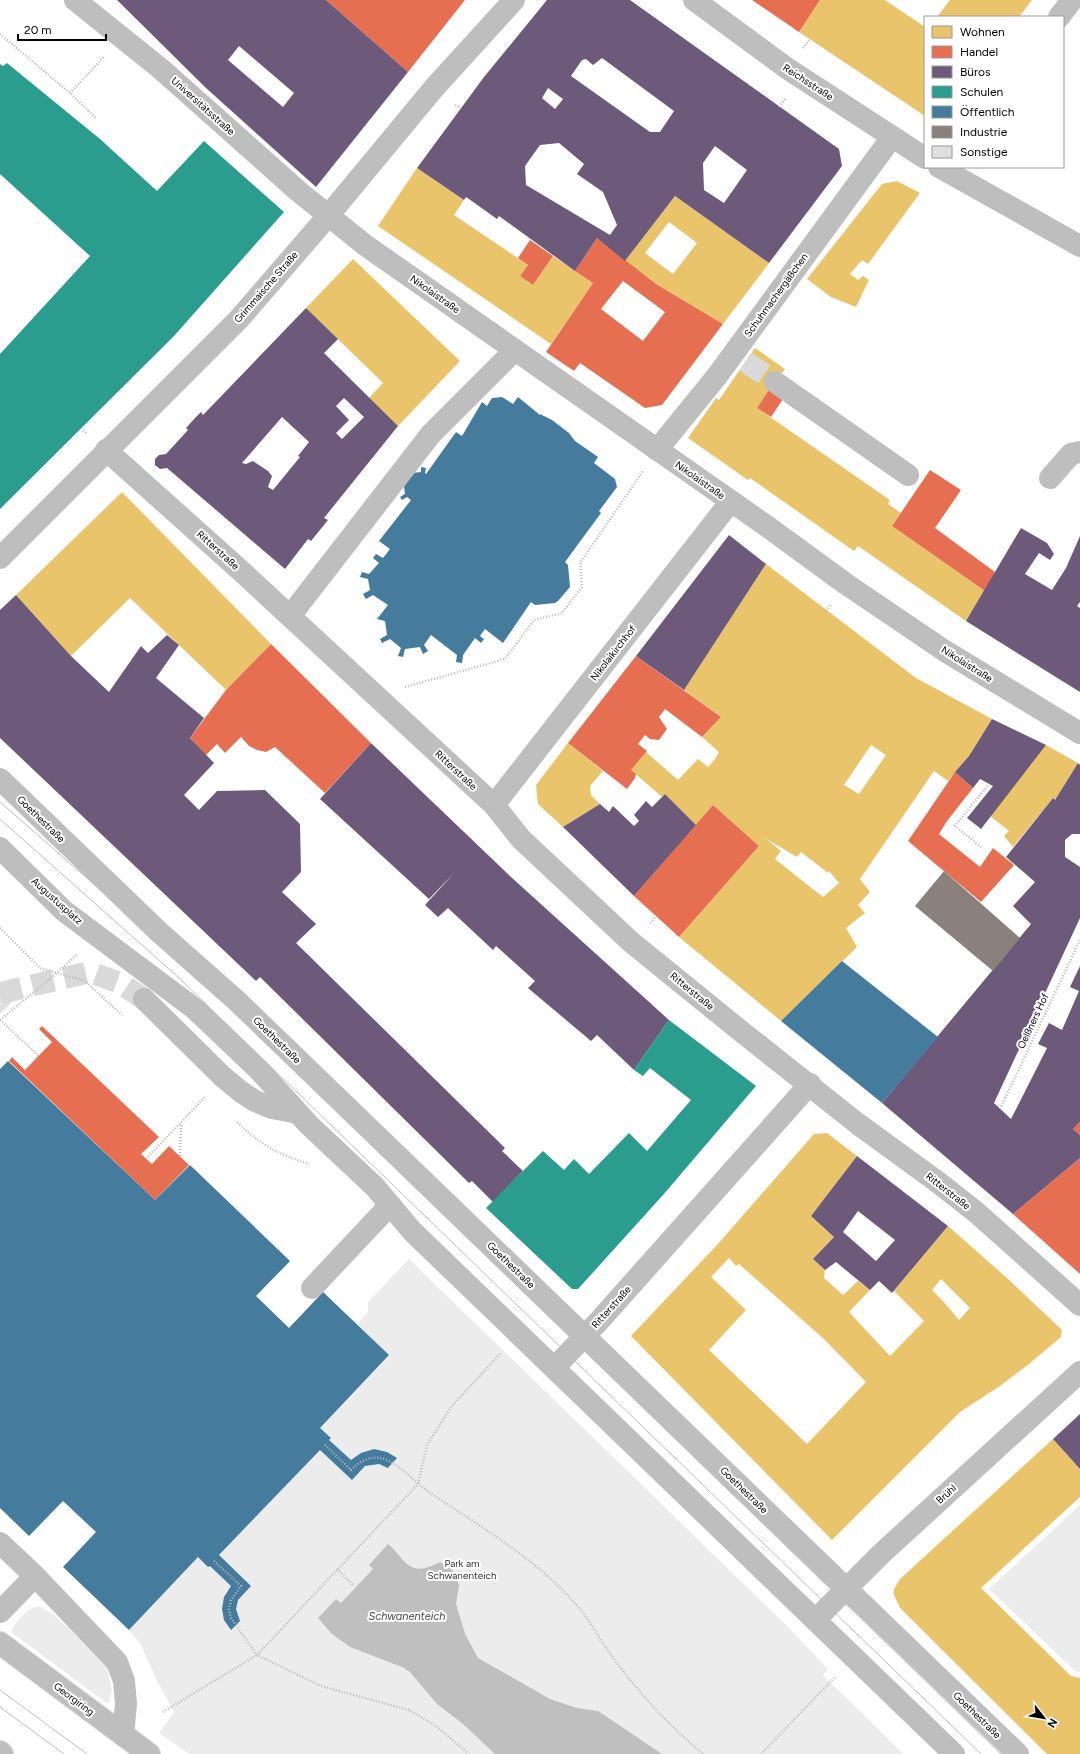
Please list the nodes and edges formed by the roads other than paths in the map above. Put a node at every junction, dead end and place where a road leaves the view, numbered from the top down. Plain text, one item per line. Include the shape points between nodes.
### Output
1 (75, 0) edge
2 (514, 0) edge
3 (694, 0) edge
4 (1072, 0) edge
5 (1060, 16) edge
6 (892, 137) junction
7 (924, 157) edge
8 (942, 168) edge
9 (328, 216) junction
10 (1080, 246) edge
11 (515, 350) junction
12 (775, 382) tunnel mouth
13 (106, 450) junction
14 (656, 450) junction
15 (1080, 452) edge
16 (908, 475) dead end
17 (1050, 478) dead end
18 (731, 501) junction
19 (0, 558) edge
20 (290, 616) junction
21 (1080, 733) edge
22 (0, 779) edge
23 (494, 805) junction
24 (0, 848) edge
25 (144, 999) tunnel mouth
26 (810, 1084) junction
27 (298, 1113) junction
28 (390, 1205) junction
29 (312, 1288) dead end
30 (1080, 1305) edge
31 (585, 1336) junction
32 (554, 1368) junction
33 (1080, 1372) edge
34 (0, 1543) edge
35 (35, 1576) junction
36 (846, 1588) junction
37 (0, 1612) edge
38 (815, 1620) junction
39 (0, 1643) edge
40 (123, 1735) junction
41 (149, 1754) edge
42 (954, 1754) edge
43 (1018, 1754) edge

1 - 9 street, Universitätsstraße via 161,69
2 - 9 street, Grimmaische Straße via 434,88
3 - 6 street, Reichsstraße via 754,46
4 - 5 street
6 - 7 street, Reichsstraße
6 - 14 street, Schuhmachergäßchen via 740,357 716,376
8 - 10 street, Reichsstraße
9 - 11 street, Nikolaistraße via 364,245
9 - 13 street, Grimmaische Straße via 239,319
11 - 14 street, Nikolaistraße
11 - 20 street via 431,434
12 - 16 street
13 - 19 street, Grimmaische Straße
13 - 20 street, Ritterstraße
14 - 18 street, Nikolaistraße
15 - 17 street via 1071,454
18 - 21 street, Nikolaistraße via 945,651
18 - 23 street, Nikolaikirchhof
20 - 23 street, Ritterstraße
22 - 31 street, Goethestraße via 159,932 237,1001
23 - 26 street, Ritterstraße via 521,839 631,942
24 - 27 street, Augustusplatz via 64,911 195,1009 259,1070
25 - 27 street via 240,1091 272,1108
26 - 30 street, Ritterstraße via 858,1124 977,1213
26 - 31 street, Ritterstraße
27 - 28 street via 375,1187
28 - 29 street
28 - 32 street via 412,1231
31 - 32 street, Ritterstraße
31 - 36 street, Goethestraße
32 - 38 street
33 - 36 street, Brühl
34 - 35 street
35 - 37 street
35 - 40 street via 117,1662 124,1681 126,1704
36 - 38 street, Brühl
36 - 43 street, Goethestraße
38 - 42 street
39 - 40 street, Georgiring
40 - 41 street, Georgiring

